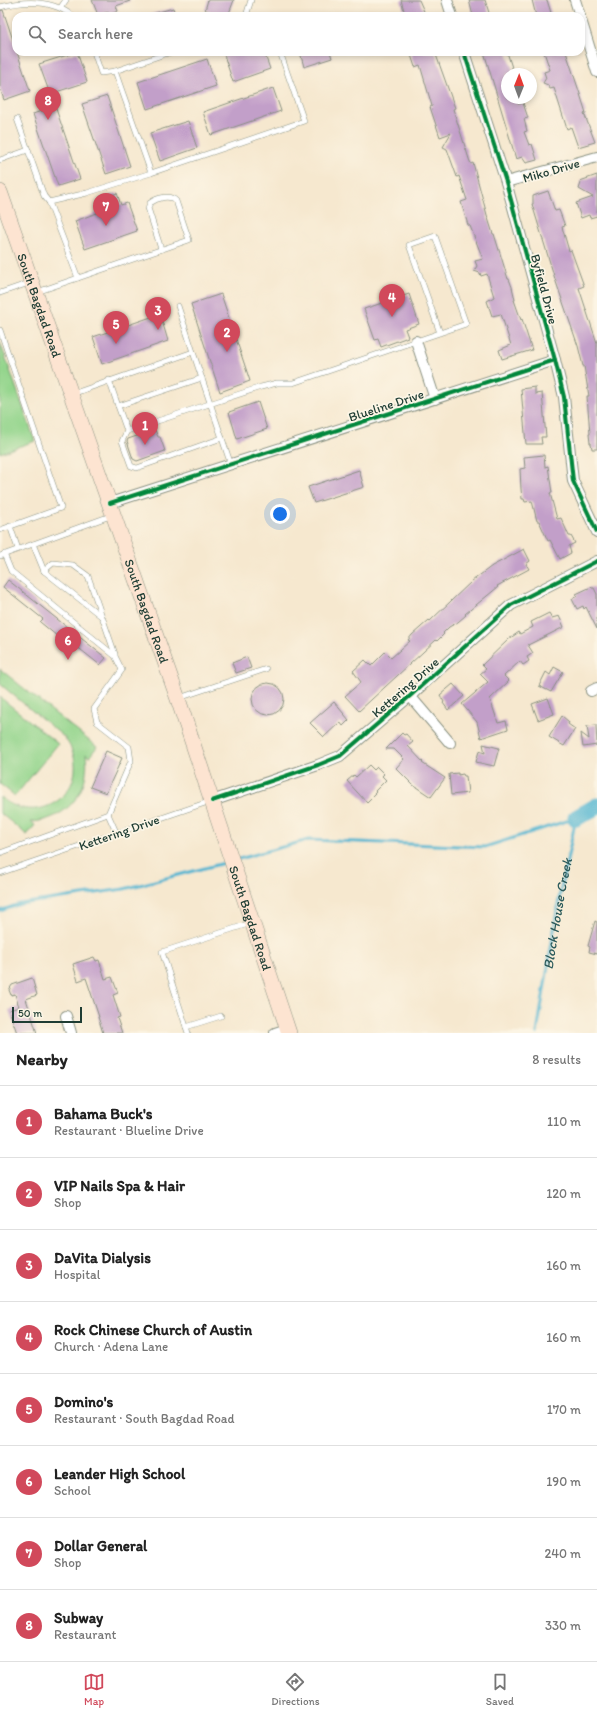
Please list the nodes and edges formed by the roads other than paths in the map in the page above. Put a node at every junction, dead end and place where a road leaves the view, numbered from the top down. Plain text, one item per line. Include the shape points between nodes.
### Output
1 (66, 0) edge
2 (251, 0) edge
3 (447, 0) edge
4 (575, 0) edge
5 (0, 7) edge
6 (61, 8) junction
7 (67, 12) edge
8 (247, 12) edge
9 (451, 12) edge
10 (579, 12) edge
11 (585, 33) edge
12 (95, 56) edge
13 (159, 56) edge
14 (281, 56) edge
15 (465, 56) edge
16 (115, 71) junction
17 (597, 72) edge
18 (17, 119) dead end
19 (28, 150) junction
20 (597, 157) edge
21 (0, 160) edge
22 (151, 173) junction
23 (506, 182) junction
24 (0, 192) edge
25 (49, 202) junction
26 (161, 249) junction
27 (78, 278) junction
28 (34, 287) junction
29 (0, 293) edge
30 (178, 306) dead end
31 (0, 330) edge
32 (440, 332) junction
33 (416, 341) junction
34 (193, 352) junction
35 (555, 360) junction
36 (202, 378) junction
37 (109, 380) junction
38 (72, 394) junction
39 (435, 399) junction
40 (210, 404) junction
41 (118, 406) junction
42 (127, 431) junction
43 (222, 438) junction
44 (231, 465) junction
45 (112, 509) junction
46 (10, 526) junction
47 (0, 530) edge
48 (597, 532) edge
49 (33, 544) junction
50 (18, 549) junction
51 (2, 555) edge
52 (597, 562) edge
53 (44, 571) junction
54 (101, 616) junction
55 (115, 656) junction
56 (266, 670) dead end
57 (410, 696) junction
58 (178, 699) junction
59 (450, 743) dead end
60 (212, 801) junction
61 (108, 814) junction
62 (116, 832) junction
63 (0, 852) edge
64 (0, 873) edge
65 (252, 923) junction
66 (66, 1016) dead end
67 (220, 1016) dead end
68 (186, 1027) junction
69 (284, 1032) edge
70 (71, 1033) edge
71 (188, 1033) edge

1 - 6 lane
2 - 8 lane
3 - 9 street
4 - 10 street
5 - 6 lane via 14,2 32,1
6 - 7 lane
11 - 17 street
12 - 16 lane via 101,73
13 - 16 lane
14 - 22 lane via 304,121
15 - 23 street, Byfield Drive
16 - 22 lane
18 - 19 lane
19 - 21 lane
19 - 25 lane via 44,196
20 - 23 street, Miko Drive
22 - 25 lane
23 - 35 street, Byfield Drive
24 - 28 main road, South Bagdad Road
25 - 27 lane
26 - 26 lane via 189,240 176,201 169,197 154,200 148,208
26 - 27 lane
27 - 28 lane
28 - 29 lane
28 - 38 main road, South Bagdad Road
30 - 34 lane
31 - 46 lane via 61,508
32 - 32 lane via 466,324 435,236 409,245
32 - 33 lane
33 - 39 street
33 - 40 lane via 293,383 261,387
34 - 36 lane
34 - 37 lane
35 - 39 street, Blueline Drive
35 - 48 street, Byfield Drive via 564,397 573,481
36 - 40 lane
36 - 41 lane
37 - 38 lane
37 - 41 lane
38 - 45 main road, South Bagdad Road
39 - 44 street, Blueline Drive
40 - 42 lane
40 - 43 lane
41 - 42 lane
42 - 43 lane via 122,441 131,466 137,468
43 - 44 lane
44 - 45 street, Blueline Drive
45 - 49 lane
45 - 58 main road, South Bagdad Road
46 - 47 lane
46 - 50 lane
49 - 50 lane
49 - 53 lane
50 - 51 lane
51 - 55 lane via 11,571
52 - 57 street, Kettering Drive via 511,605
53 - 54 lane
53 - 54 lane via 53,563 72,565 88,576
54 - 55 lane
55 - 61 lane via 122,670 94,709 96,722 128,746 131,761
56 - 58 lane
57 - 59 street
57 - 60 street, Kettering Drive via 340,756
58 - 60 main road, South Bagdad Road
60 - 62 lane, Kettering Drive
60 - 65 main road, South Bagdad Road
61 - 62 lane
61 - 63 lane
62 - 64 lane, Kettering Drive
65 - 68 lane via 162,952
65 - 69 main road, South Bagdad Road
66 - 70 street
67 - 68 lane
68 - 71 lane

